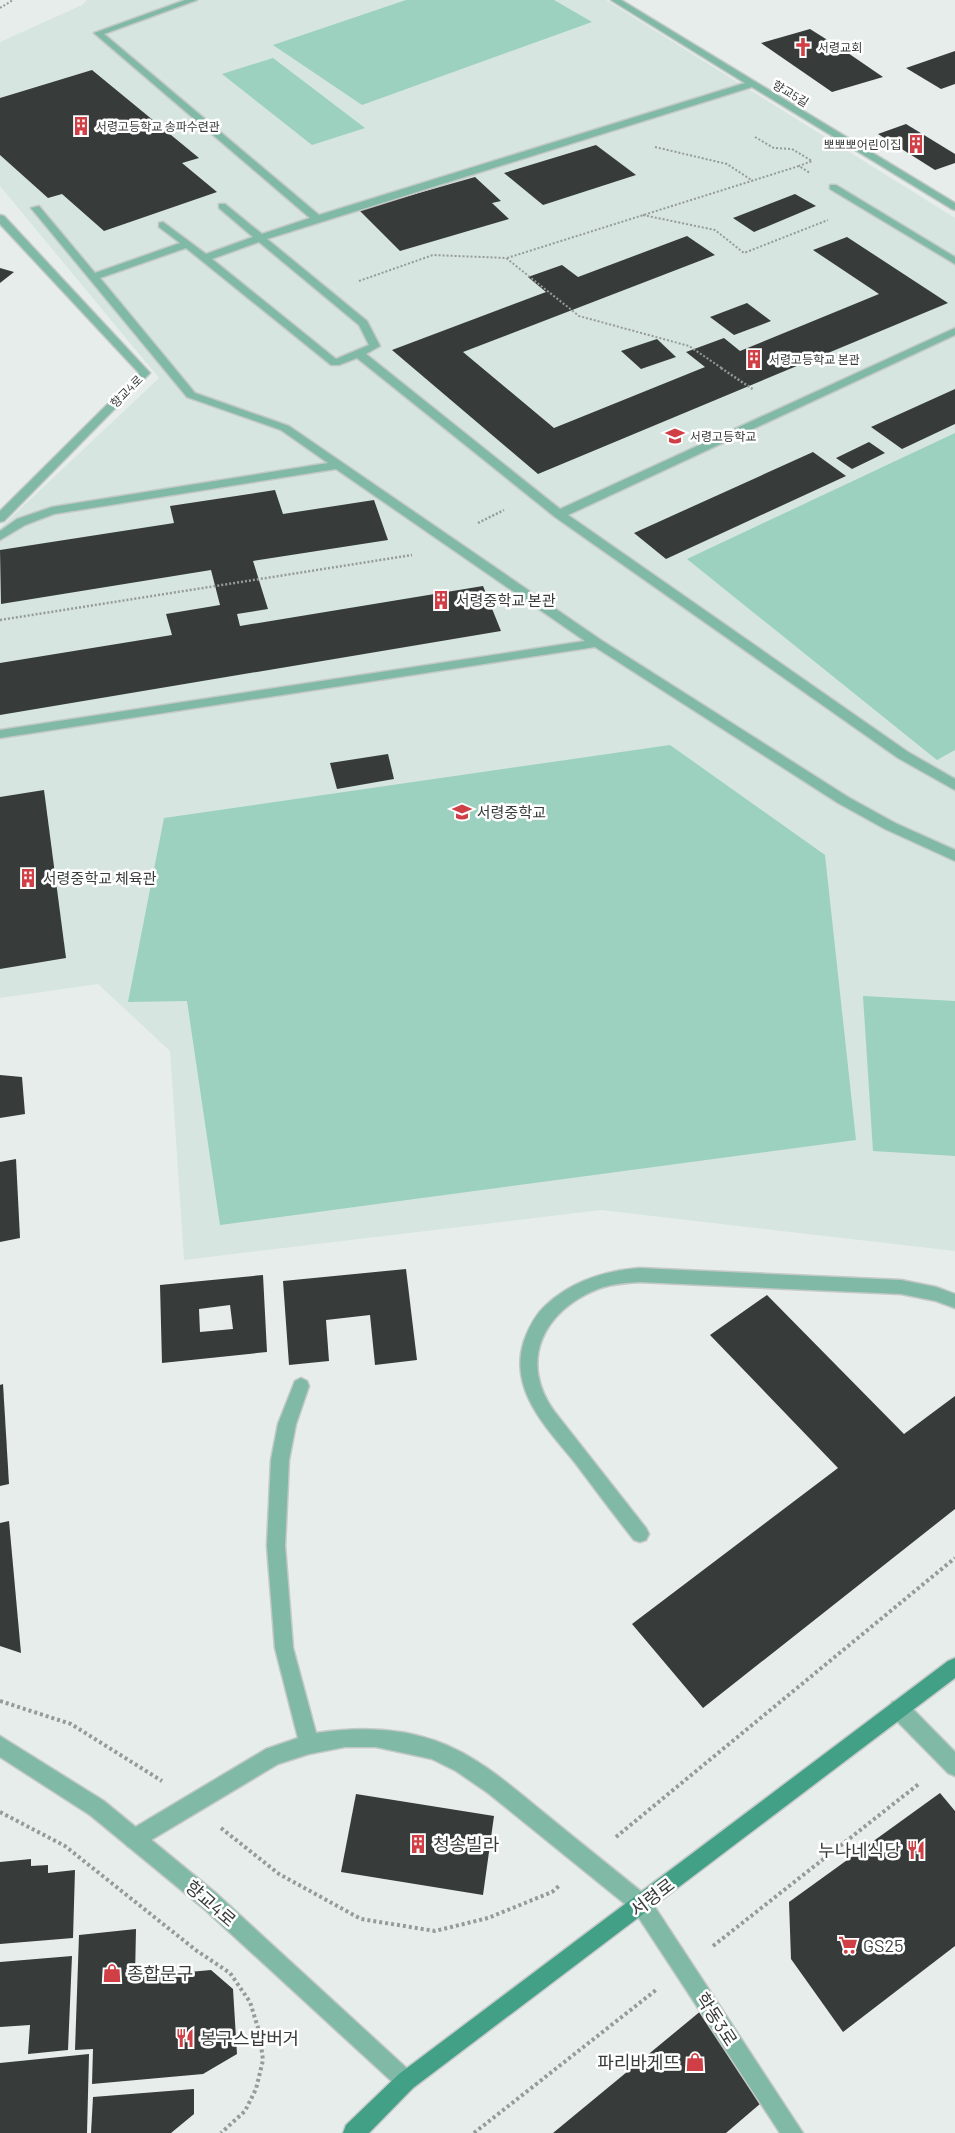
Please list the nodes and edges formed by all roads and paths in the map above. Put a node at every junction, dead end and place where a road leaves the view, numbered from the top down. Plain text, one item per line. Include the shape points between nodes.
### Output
1 (13, 0) edge
2 (193, 0) edge
3 (615, 0) edge
4 (0, 8) edge
5 (752, 84) junction
6 (621, 124) junction
7 (755, 138) dead end
8 (799, 166) junction
9 (753, 181) junction
10 (833, 187) joint
11 (222, 206) dead end
12 (863, 206) junction
13 (955, 207) edge
14 (36, 208) dead end
15 (642, 215) junction
16 (0, 218) edge
17 (318, 219) junction
18 (163, 225) dead end
19 (260, 238) junction
20 (188, 244) junction
21 (205, 258) junction
22 (506, 258) junction
23 (955, 261) edge
24 (93, 277) junction
25 (356, 282) dead end
26 (955, 330) edge
27 (358, 353) junction
28 (783, 410) junction
29 (338, 465) junction
30 (535, 496) junction
31 (559, 514) junction
32 (0, 518) edge
33 (0, 536) edge
34 (446, 538) junction
35 (459, 547) junction
36 (0, 620) edge
37 (597, 643) junction
38 (0, 734) edge
39 (955, 785) edge
40 (955, 856) edge
41 (955, 1302) edge
42 (301, 1386) dead end
43 (640, 1534) dead end
44 (955, 1667) edge
45 (899, 1709) junction
46 (309, 1744) junction
47 (0, 1746) edge
48 (952, 1763) edge
49 (0, 1812) edge
50 (134, 1839) junction
51 (642, 1905) junction
52 (684, 1969) junction
53 (406, 2082) junction
54 (221, 2133) edge
55 (354, 2133) edge
56 (474, 2133) edge
57 (792, 2133) edge

1 - 4 path
2 - 17 street via 98,34
3 - 5 street, 향교5길
5 - 6 street
5 - 13 street, 향교5길
6 - 9 path via 656,147 727,164
6 - 17 street
7 - 8 path via 774,148 792,149 812,161
8 - 9 path
8 - 10 path
9 - 15 path
10 - 12 street
11 - 19 street
12 - 15 path via 744,253 715,230
12 - 23 street
14 - 24 street
15 - 22 path
16 - 32 street, 향교4로 via 145,373
17 - 19 street
18 - 20 street
19 - 21 street
19 - 27 street via 363,323 375,346
20 - 21 street
20 - 24 street
21 - 27 street via 335,363
22 - 25 path via 433,255
22 - 28 path via 579,316 689,346
24 - 29 street via 191,395 285,428
26 - 28 street
27 - 30 street
28 - 31 street
29 - 33 street via 52,511 21,522
29 - 34 street
30 - 31 street
30 - 34 path
31 - 39 street via 895,749
34 - 35 street
35 - 36 path
35 - 37 street
37 - 38 street
37 - 40 street via 843,800
41 - 43 street via 901,1286 639,1274 597,1280 577,1290 550,1312 538,1328 528,1360 528,1377 540,1405
42 - 46 street via 286,1424 280,1460 276,1546 284,1648
44 - 45 street, 서령로
45 - 48 street
45 - 51 street, 서령로
46 - 50 street, 학동3로 via 273,1756 248,1769
46 - 51 street, 학동3로 via 345,1738 376,1738 434,1750 463,1764 495,1786
47 - 50 street, 향교4로 via 97,1808
48 - 52 path
49 - 54 path via 65,1846 197,1951 230,1973 250,2002 259,2031 262,2060 256,2089 245,2110
50 - 53 street, 향교4로 via 210,1901
51 - 52 street, 학동3로
51 - 53 street, 서령로
52 - 56 path
52 - 57 street, 학동3로
53 - 55 street, 서령로

